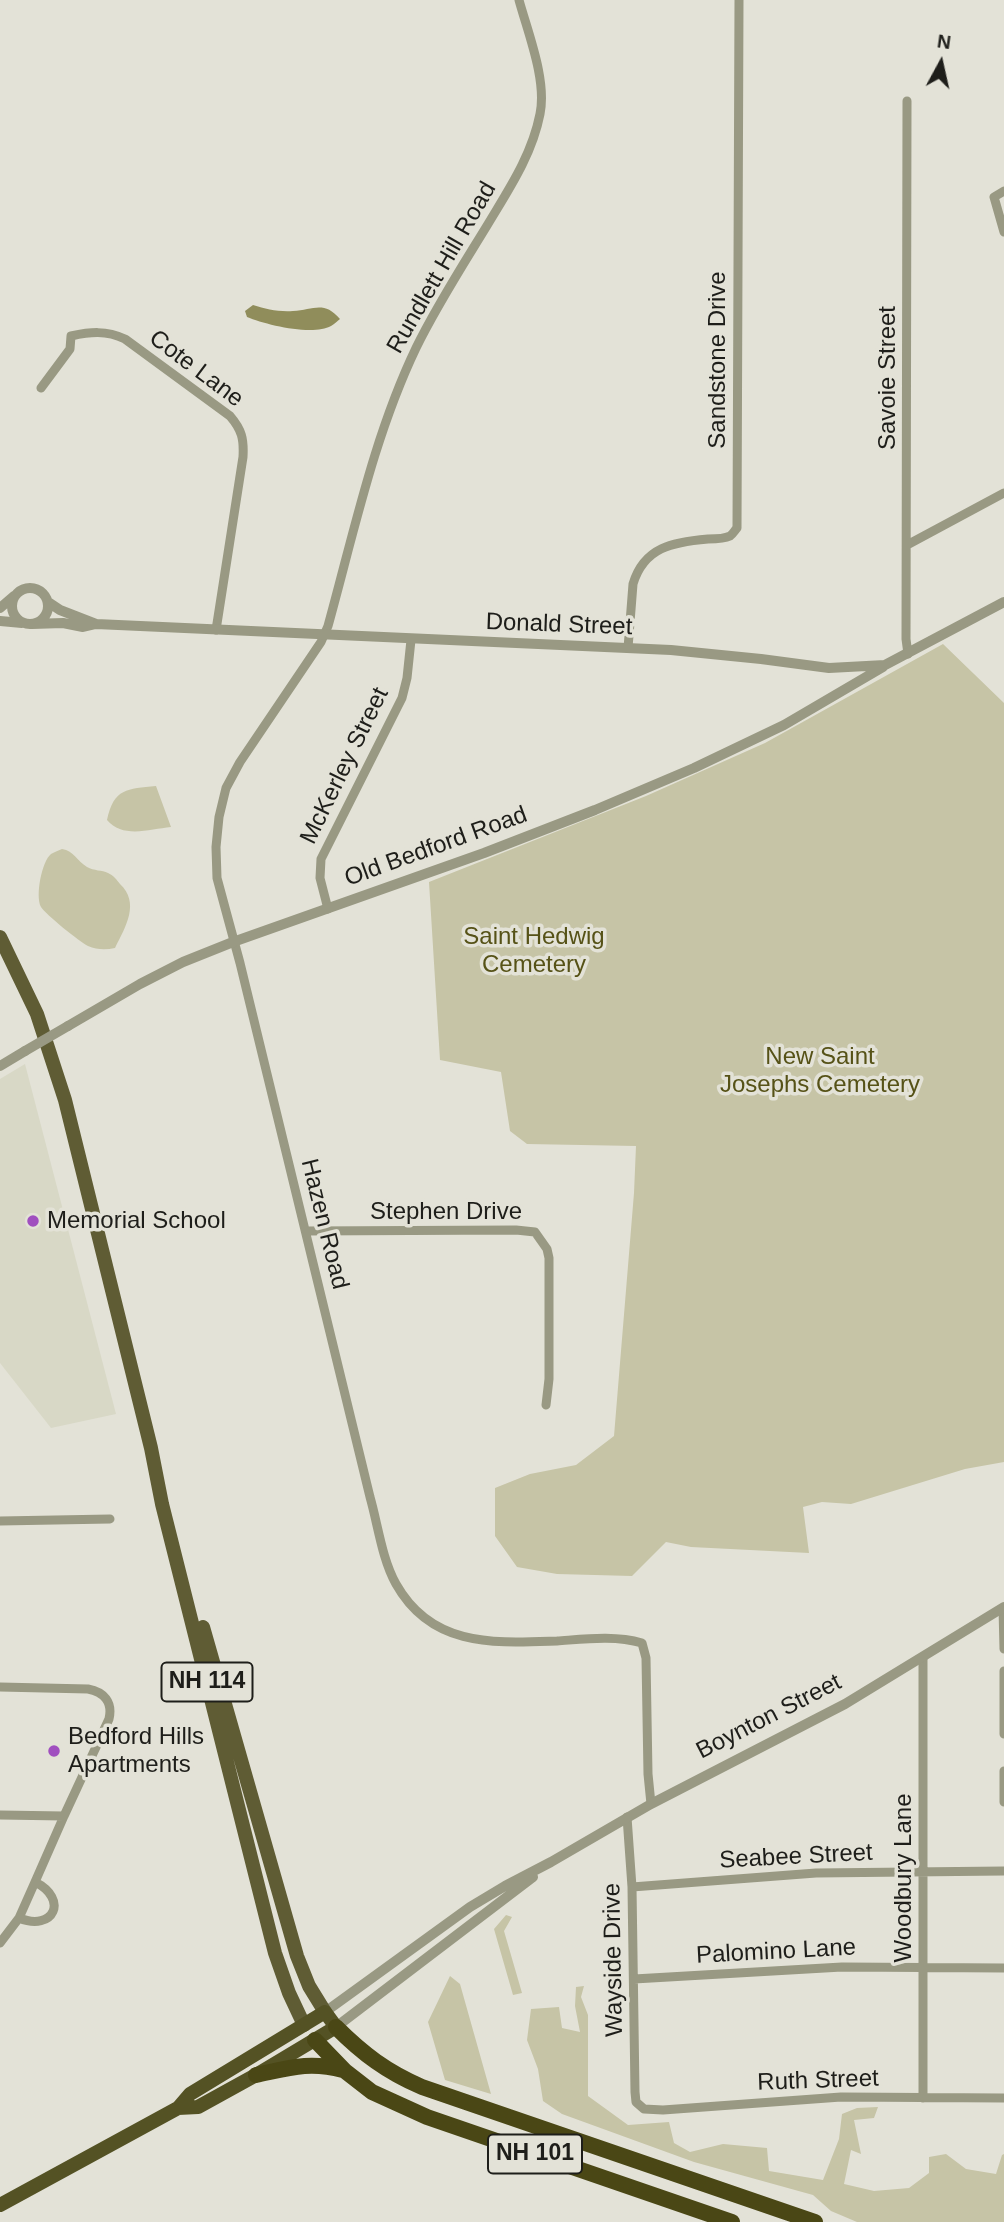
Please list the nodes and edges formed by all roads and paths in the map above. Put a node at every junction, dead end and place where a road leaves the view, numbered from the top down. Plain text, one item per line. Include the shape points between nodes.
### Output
1 (519, 0) edge
2 (739, 0) edge
3 (907, 101) dead end
4 (1004, 191) edge
5 (1004, 232) edge
6 (41, 388) dead end
7 (1004, 493) edge
8 (907, 545) junction
9 (16, 594) junction
10 (48, 602) junction
11 (1004, 602) edge
12 (0, 608) edge
13 (0, 621) edge
14 (29, 624) junction
15 (96, 624) junction
16 (216, 630) junction
17 (324, 635) junction
18 (411, 640) junction
19 (628, 648) junction
20 (908, 654) junction
21 (885, 665) junction
22 (829, 668) junction
23 (845, 690) junction
24 (328, 908) junction
25 (0, 937) edge
26 (233, 942) junction
27 (0, 1066) edge
28 (306, 1231) junction
29 (546, 1405) dead end
30 (158, 1479) junction
31 (110, 1519) dead end
32 (0, 1521) edge
33 (1003, 1607) edge
34 (1004, 1649) edge
35 (923, 1658) junction
36 (1004, 1671) edge
37 (0, 1687) edge
38 (1004, 1734) edge
39 (1004, 1770) edge
40 (1004, 1802) edge
41 (651, 1804) junction
42 (0, 1815) edge
43 (65, 1816) junction
44 (627, 1817) junction
45 (551, 1862) junction
46 (923, 1871) junction
47 (1004, 1871) edge
48 (35, 1882) junction
49 (632, 1887) junction
50 (19, 1918) junction
51 (0, 1943) edge
52 (923, 1968) junction
53 (1004, 1968) edge
54 (634, 1979) junction
55 (325, 2012) junction
56 (304, 2025) junction
57 (336, 2027) junction
58 (315, 2040) junction
59 (345, 2071) junction
60 (256, 2075) junction
61 (923, 2098) junction
62 (1004, 2098) edge
63 (636, 2102) joint
64 (178, 2108) junction
65 (0, 2205) edge
66 (732, 2222) edge
67 (815, 2222) edge

1 - 17 street, Rundlett Hill Road via 541,91 534,139 518,174 430,320 404,375 382,430
2 - 19 street, Sandstone Drive via 737,528 730,536 671,544 646,559 632,585
3 - 8 street, Savoie Street
4 - 5 street via 994,197
6 - 16 street, Cote Lane via 70,349 71,336 111,333 240,427 243,457
7 - 8 street
8 - 20 street, Savoie Street
9 - 10 street, Donald Street via 32,587
9 - 12 street
9 - 14 street via 13,611
10 - 14 street via 47,615
10 - 15 street, Donald Street
11 - 20 street, Donald Street
13 - 14 street, Donald Street
14 - 15 street, Donald Street
15 - 16 street, Donald Street
16 - 17 street, Donald Street
17 - 18 street, Donald Street
17 - 26 street, Hazen Road via 226,788 216,847 217,878
18 - 19 street, Donald Street
18 - 24 street, McKerley Street via 402,698 321,859 320,877
19 - 22 street, Donald Street
20 - 21 street, Donald Street
21 - 22 street, Donald Street
21 - 23 street, Old Bedford Road
22 - 23 street via 841,678
23 - 24 street, Old Bedford Road via 749,743 596,810
24 - 26 street, Old Bedford Road
25 - 30 main road, NH 114 via 37,1014 65,1100
26 - 27 street, Old Bedford Road, bridge via 163,971
26 - 28 street, Hazen Road
28 - 29 street, Stephen Drive via 535,1232 549,1258
28 - 41 street, Hazen Road via 396,1584 414,1608 437,1626 464,1638 493,1642 615,1638 642,1643
30 - 55 main road, NH 114 via 296,1956
30 - 56 main road, NH 114 via 275,1953
31 - 32 street
33 - 34 street
33 - 35 street, Boynton Street
35 - 41 street, Boynton Street via 835,1710
35 - 46 street, Woodbury Lane
36 - 38 street
37 - 43 street via 88,1689 101,1692 108,1701 109,1718
39 - 40 street
41 - 44 street, Boynton Street
42 - 43 street
43 - 48 street
44 - 45 street, Boynton Street
44 - 49 street, Wayside Drive
45 - 55 street, Boynton Street via 470,1907
45 - 57 street, Boynton Street
46 - 47 street, Seabee Street
46 - 49 street, Seabee Street via 816,1873
46 - 52 street, Woodbury Lane
48 - 50 street
48 - 50 street via 53,1896 53,1910 40,1923
49 - 54 street, Wayside Drive
50 - 51 street
52 - 53 street, Palomino Lane
52 - 54 street, Palomino Lane via 828,1967
52 - 61 street, Woodbury Lane
54 - 63 street, Wayside Drive
55 - 56 highway, NH 101
55 - 57 highway, NH 101
56 - 58 highway
56 - 64 highway, NH 101 via 190,2094
57 - 58 highway, Boynton Street
57 - 67 highway, NH 101 via 371,2060 422,2087
58 - 59 highway
58 - 60 highway, Boynton Street
59 - 60 highway, NH 101 via 311,2065
59 - 66 highway, NH 101 via 372,2092 427,2117
60 - 64 highway, NH 101 via 198,2107
61 - 62 street, Ruth Street
61 - 63 street, Ruth Street via 841,2097 663,2110 644,2109
64 - 65 highway, NH 101

